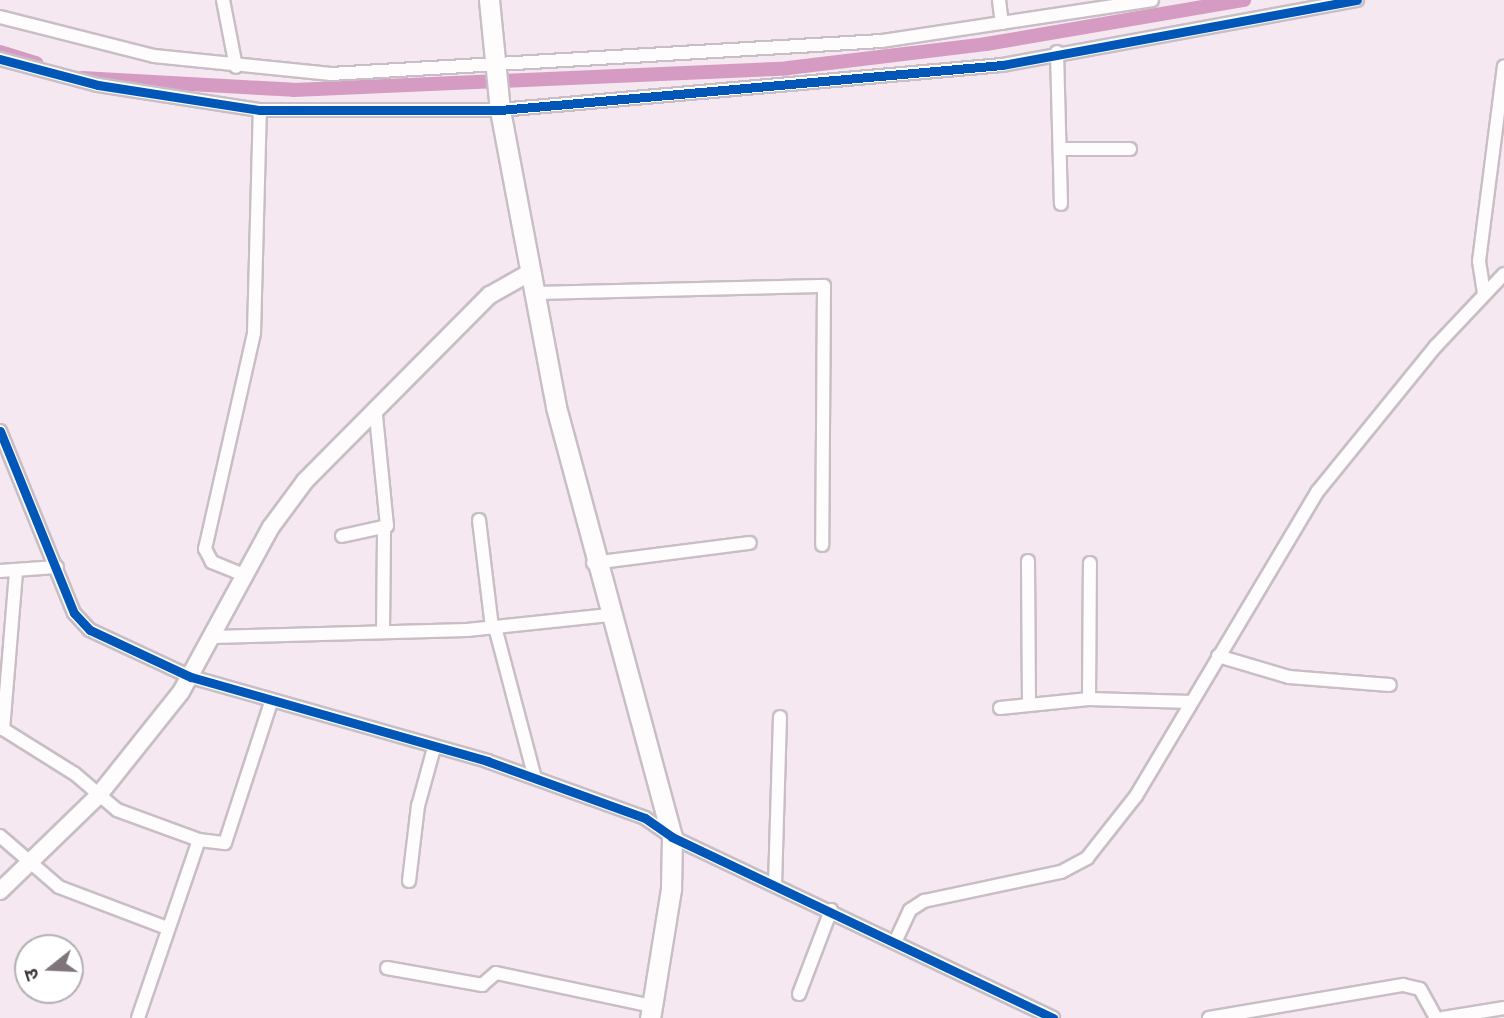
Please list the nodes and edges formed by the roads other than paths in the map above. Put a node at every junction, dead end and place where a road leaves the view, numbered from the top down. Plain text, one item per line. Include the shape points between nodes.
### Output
1 (223, 0) edge
2 (489, 0) edge
3 (999, 0) edge
4 (1152, 0) edge
5 (1357, 0) edge
6 (0, 17) edge
7 (1002, 23) junction
8 (1057, 52) junction
9 (0, 59) edge
10 (236, 67) junction
11 (1504, 67) edge
12 (495, 71) junction
13 (499, 107) junction
14 (260, 110) junction
15 (1060, 149) junction
16 (1130, 149) dead end
17 (1499, 152) edge
18 (1492, 172) junction
19 (1504, 179) edge
20 (1062, 204) dead end
21 (1504, 274) edge
22 (530, 283) junction
23 (1484, 293) junction
24 (376, 415) junction
25 (0, 431) edge
26 (479, 520) dead end
27 (384, 530) junction
28 (342, 536) dead end
29 (750, 543) dead end
30 (822, 545) dead end
31 (1028, 561) dead end
32 (593, 563) junction
33 (1090, 563) dead end
34 (57, 567) junction
35 (0, 571) edge
36 (16, 572) junction
37 (244, 575) junction
38 (608, 615) junction
39 (493, 627) junction
40 (383, 630) junction
41 (213, 637) junction
42 (1218, 656) junction
43 (191, 677) junction
44 (1390, 685) dead end
45 (1089, 699) junction
46 (271, 702) junction
47 (1191, 702) junction
48 (1029, 705) junction
49 (1000, 708) dead end
50 (780, 716) dead end
51 (434, 748) junction
52 (535, 778) junction
53 (98, 796) junction
54 (0, 836) edge
55 (672, 838) junction
56 (199, 840) junction
57 (31, 862) junction
58 (409, 881) dead end
59 (775, 885) junction
60 (0, 891) edge
61 (831, 910) junction
62 (167, 928) junction
63 (896, 940) junction
64 (387, 968) dead end
65 (799, 993) dead end
66 (1504, 1008) edge
67 (651, 1012) edge
68 (138, 1018) edge
69 (1053, 1018) edge
70 (1209, 1018) edge
71 (1436, 1018) edge
72 (1443, 1018) edge

1 - 10 street
2 - 12 main road
3 - 7 street
4 - 7 street
5 - 8 street
6 - 10 street via 109,48
7 - 12 street via 882,41
8 - 13 street via 1002,65
8 - 15 street
9 - 14 street via 98,85
10 - 12 street via 331,74
11 - 17 street
12 - 13 main road
13 - 14 street
13 - 22 main road
14 - 37 street via 254,333 205,549 212,562
15 - 16 street
15 - 20 street
17 - 18 street
18 - 19 street
18 - 23 street via 1479,261
21 - 23 street
22 - 24 street via 490,295
22 - 30 street via 824,286
22 - 32 main road
23 - 42 street via 1318,491
24 - 27 street via 389,519
24 - 37 street via 305,481
25 - 34 street
26 - 39 street
27 - 28 street
27 - 40 street
29 - 32 street
31 - 48 street
32 - 38 main road
33 - 45 street
34 - 36 street
34 - 43 street via 81,625
35 - 36 street
36 - 53 street via 3,729
37 - 41 street
38 - 39 street
38 - 55 main road
39 - 40 street
39 - 52 street
40 - 41 street
41 - 43 street
42 - 44 street via 1289,677
42 - 47 street
43 - 46 street
43 - 53 street
45 - 47 street
45 - 48 street
46 - 51 street
46 - 56 street via 225,843
47 - 63 street via 1136,796 1087,858 1062,872 924,901 910,909
48 - 49 street
50 - 59 street
51 - 52 street
51 - 58 street via 418,806
52 - 55 street via 645,818
53 - 56 street via 117,810
53 - 57 street
54 - 57 street
55 - 59 street
55 - 67 main road via 671,889
56 - 62 street
57 - 60 street
57 - 62 street via 59,887
59 - 61 street
61 - 63 street
61 - 65 street
62 - 68 street
63 - 69 street
64 - 67 street via 482,985 500,974
66 - 72 street
70 - 71 street via 1403,985 1420,989

